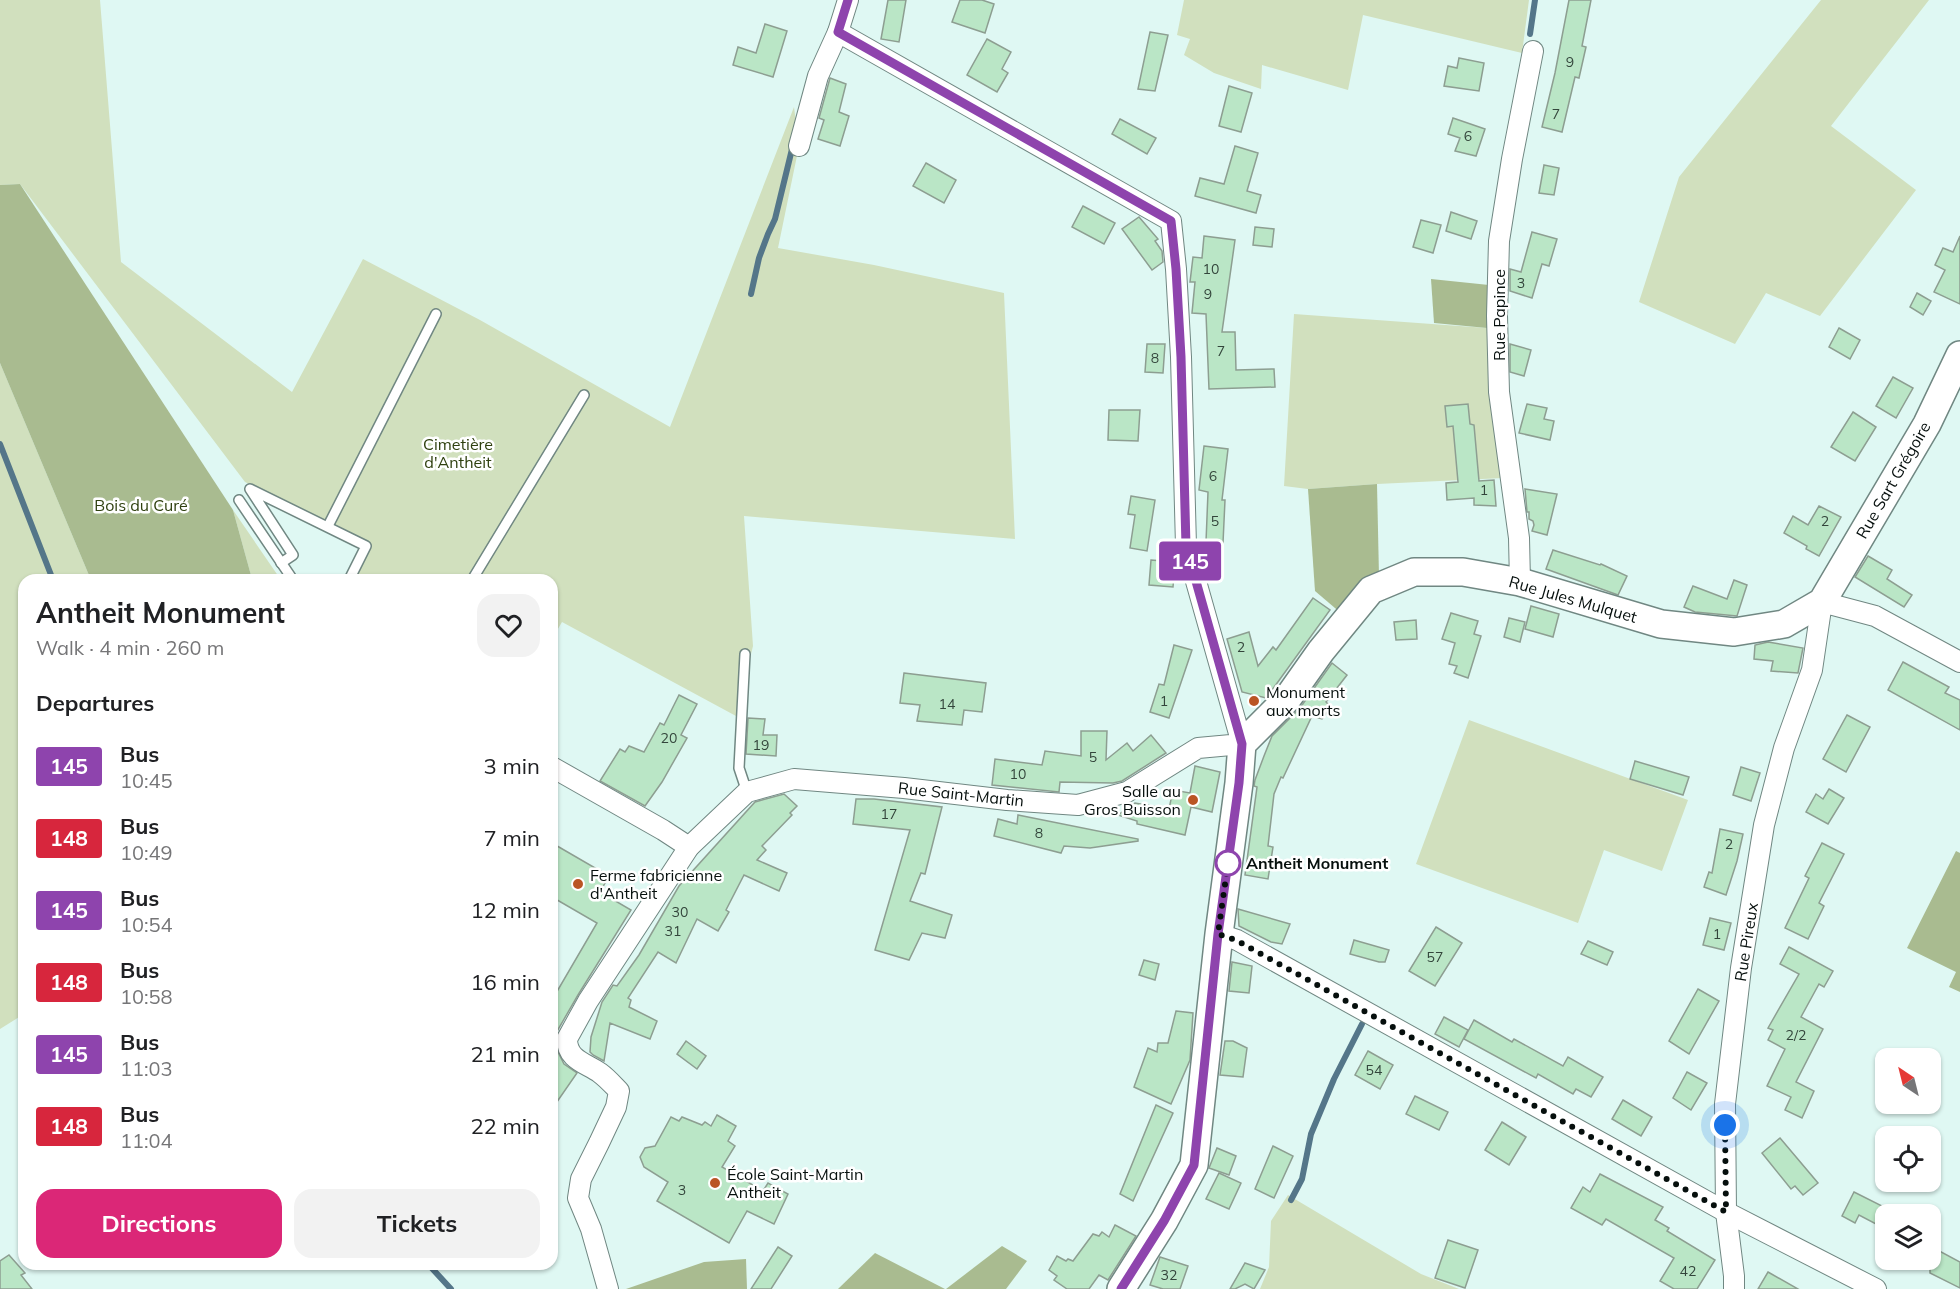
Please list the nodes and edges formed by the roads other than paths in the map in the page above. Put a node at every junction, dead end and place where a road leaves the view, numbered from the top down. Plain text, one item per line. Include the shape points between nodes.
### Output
1 (848, 0) edge
2 (838, 32) junction
3 (1533, 51) dead end
4 (799, 146) dead end
5 (436, 314) dead end
6 (1960, 355) edge
7 (584, 395) dead end
8 (239, 500) dead end
9 (328, 526) junction
10 (281, 563) junction
11 (289, 574) edge
12 (352, 574) edge
13 (476, 574) edge
14 (1520, 582) junction
15 (1822, 602) junction
16 (745, 654) dead end
17 (1960, 662) edge
18 (1242, 744) junction
19 (558, 770) edge
20 (747, 792) junction
21 (689, 847) junction
22 (1218, 934) junction
23 (1726, 1212) junction
24 (1127, 1286) edge
25 (608, 1289) edge
26 (1734, 1289) edge
27 (1876, 1289) edge

1 - 2 street
2 - 4 street via 818,76
2 - 18 street via 1171,221 1180,346 1186,546
3 - 14 street, Rue Papince via 1499,242 1497,316 1499,392 1519,538
5 - 9 lane
6 - 15 street, Rue Sart Grégoire via 1927,424
7 - 13 lane
8 - 10 lane
9 - 10 lane via 250,489 293,555
9 - 12 lane via 366,546
10 - 11 lane
14 - 15 street, Rue Jules Mulquet via 1661,624 1734,632 1784,624
14 - 18 street, Rue Jules Mulquet via 1463,572 1414,572 1371,590 1287,699
15 - 17 street via 1875,615
15 - 23 street, Rue Pireux via 1812,670 1784,748 1764,825 1741,968 1725,1104
16 - 20 lane via 739,768
18 - 20 street, Rue Saint-Martin via 1198,748 1127,792 1078,805 794,779
18 - 22 street
19 - 21 street
20 - 21 street, Rue Saint-Martin
21 - 25 street, Rue Saint-Martin via 567,1039 569,1052 619,1091 600,1143 581,1179 578,1198
22 - 23 street via 1236,940
22 - 24 street via 1194,1165
23 - 26 street, Rue Pireux
23 - 27 street

